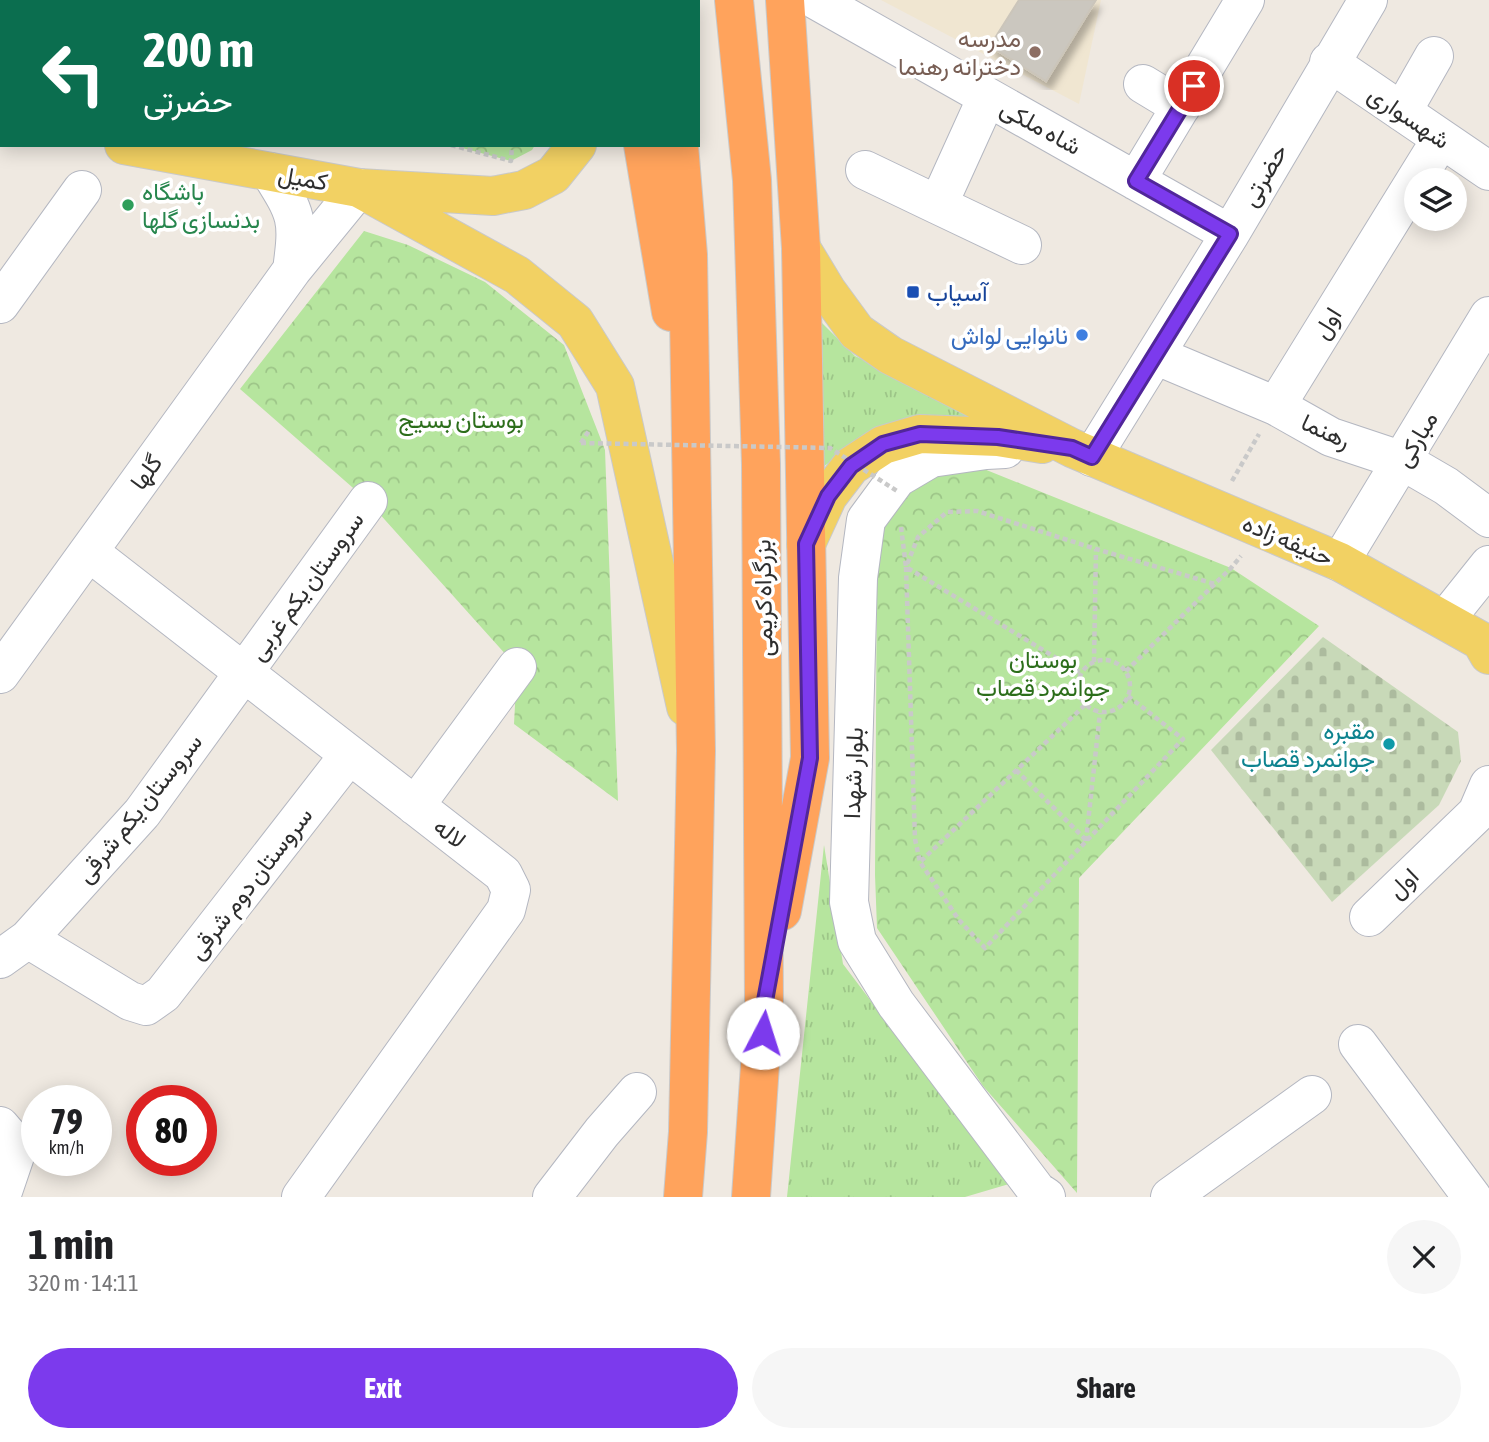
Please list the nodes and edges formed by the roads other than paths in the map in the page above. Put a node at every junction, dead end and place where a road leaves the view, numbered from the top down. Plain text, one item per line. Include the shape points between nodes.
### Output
1 (734, 0) edge
2 (785, 0) edge
3 (816, 0) edge
4 (1245, 0) edge
5 (1368, 0) edge
6 (1434, 56) dead end
7 (1329, 62) junction
8 (1143, 84) dead end
9 (987, 97) junction
10 (1181, 107) junction
11 (1402, 112) junction
12 (1441, 139) junction
13 (135, 147) edge
14 (575, 147) edge
15 (643, 147) edge
16 (679, 147) edge
17 (865, 170) dead end
18 (1489, 171) edge
19 (270, 172) junction
20 (1136, 181) junction
21 (359, 188) junction
22 (82, 190) dead end
23 (939, 205) junction
24 (1230, 234) junction
25 (1022, 245) dead end
26 (801, 248) junction
27 (292, 270) junction
28 (0, 304) edge
29 (1489, 316) edge
30 (1155, 355) junction
31 (691, 376) junction
32 (1276, 406) junction
33 (1082, 453) junction
34 (1403, 461) junction
35 (368, 500) dead end
36 (1489, 518) edge
37 (806, 544) junction
38 (89, 552) junction
39 (1340, 562) junction
40 (1489, 565) edge
41 (1445, 620) junction
42 (1486, 644) edge
43 (517, 667) dead end
44 (244, 672) junction
45 (0, 674) edge
46 (696, 751) junction
47 (349, 755) junction
48 (1489, 785) edge
49 (415, 806) junction
50 (1369, 916) dead end
51 (14, 949) edge
52 (764, 1006) junction
53 (1358, 1044) dead end
54 (637, 1092) dead end
55 (1312, 1094) dead end
56 (0, 1126) edge
57 (688, 1132) junction
58 (1, 1197) edge
59 (301, 1197) edge
60 (552, 1197) edge
61 (682, 1197) edge
62 (698, 1197) edge
63 (751, 1197) edge
64 (1046, 1197) edge
65 (1170, 1197) edge
66 (1472, 1197) edge

1 - 52 highway, بزرگراه کریمی via 752,180 758,333
2 - 26 highway
3 - 9 street, شاه ملکی
4 - 10 street
5 - 7 street, حضرتی
6 - 11 street
7 - 11 street, شهسواری
7 - 24 street, حضرتی
8 - 10 street
9 - 20 street, شاه ملکی
9 - 23 street
10 - 20 street
11 - 12 street, شهسواری
12 - 18 street, شهسواری
12 - 32 street, اول
13 - 19 main road, کمیل
14 - 21 main road via 552,175 524,190 493,196
15 - 31 highway via 669,307
16 - 31 highway
17 - 23 street
19 - 21 main road, کمیل
19 - 27 street, گلها via 295,218
20 - 24 street, شاه ملکی
21 - 27 street, گلها
21 - 46 main road via 517,275 575,322 615,386
22 - 28 street
23 - 25 street
24 - 30 street, حضرتی
26 - 33 main road via 857,332 890,355
26 - 37 highway
27 - 38 street, گلها
29 - 34 street, مبارکی
30 - 32 street, رهنما
30 - 33 street, حضرتی
31 - 46 highway
32 - 34 street, رهنما via 1331,437
33 - 37 main road via 998,437 920,434 883,444 851,466 828,496
33 - 39 main road, حنیفه زاده
33 - 64 street, بلوار شهدا via 986,450 931,458 897,478 866,520 858,592 849,902 857,941 896,1004
34 - 36 street, رهنما
34 - 39 street, مبارکی
35 - 44 street, سروستان یکم غربی
37 - 52 highway via 810,758
38 - 44 street, لاله
38 - 45 street, گلها
39 - 41 main road, حنیفه زاده
40 - 41 street
41 - 42 main road, حنیفه زاده
43 - 49 street
44 - 47 street, لاله
44 - 51 street, سروستان یکم شرقی via 142,813
46 - 57 highway
47 - 49 street, لاله
47 - 51 street, سروستان دوم شرقی via 163,993 146,1006
48 - 50 street, اول via 1477,813
49 - 59 street, لاله via 503,874 511,890 506,910
52 - 63 highway, بزرگراه کریمی
53 - 66 street
54 - 60 street
55 - 65 street
56 - 58 street via 18,1146
57 - 61 highway
57 - 62 street

